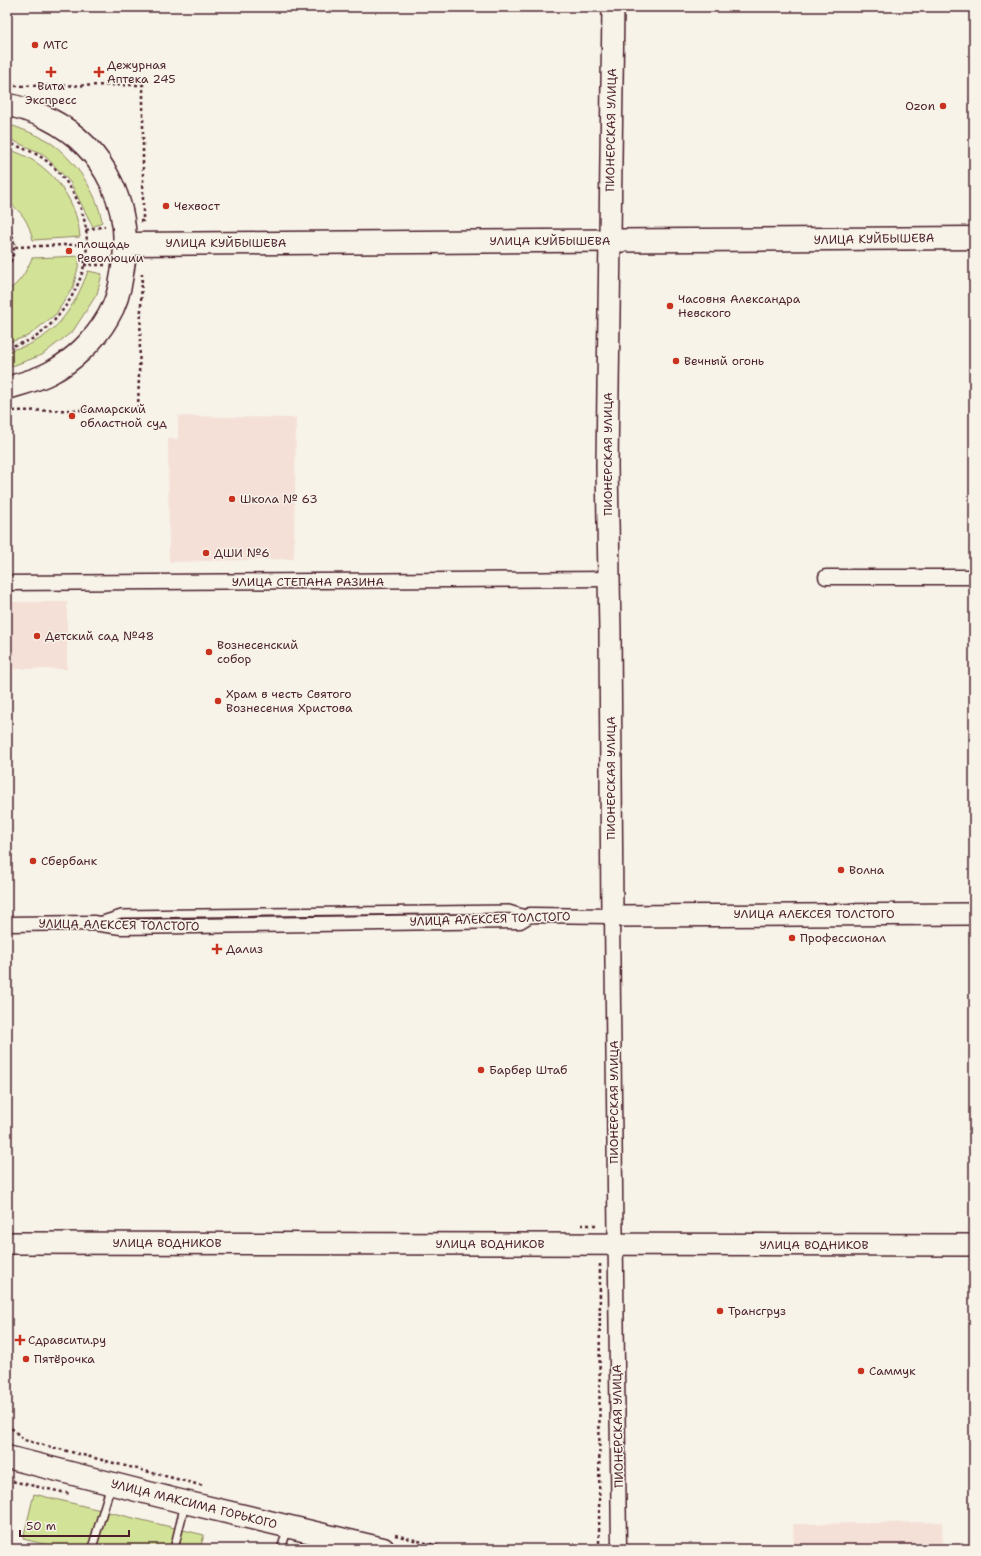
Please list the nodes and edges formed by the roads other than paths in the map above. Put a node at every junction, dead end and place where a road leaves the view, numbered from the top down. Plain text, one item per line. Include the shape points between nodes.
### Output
1 (613, 7) edge
2 (7, 105) edge
3 (974, 238) edge
4 (609, 241) junction
5 (127, 244) junction
6 (7, 388) edge
7 (826, 577) dead end
8 (974, 577) edge
9 (609, 580) junction
10 (7, 583) edge
11 (974, 914) edge
12 (612, 916) junction
13 (7, 924) edge
14 (7, 1243) edge
15 (615, 1244) junction
16 (974, 1246) edge
17 (7, 1457) edge
18 (111, 1484) junction
19 (185, 1502) junction
20 (288, 1527) junction
21 (92, 1548) dead end
22 (174, 1549) edge
23 (281, 1549) edge
24 (382, 1549) edge
25 (619, 1549) edge

1 - 4 main road, ПИОНЕРСКАЯ УЛИЦА
2 - 5 main road via 31,111 64,128 79,139 98,160 118,195
3 - 4 main road, УЛИЦА КУЙБЫШЕВА
4 - 5 main road, УЛИЦА КУЙБЫШЕВА
4 - 9 main road, ПИОНЕРСКАЯ УЛИЦА
5 - 6 main road via 119,292 109,317 97,334 82,350 50,373
7 - 8 street
9 - 10 street, УЛИЦА СТЕПАНА РАЗИНА
9 - 12 main road, ПИОНЕРСКАЯ УЛИЦА
11 - 12 main road, УЛИЦА АЛЕКСЕЯ ТОЛСТОГО
12 - 13 street, УЛИЦА АЛЕКСЕЯ ТОЛСТОГО via 530,915 520,921 121,927 93,923
12 - 15 street, ПИОНЕРСКАЯ УЛИЦА
14 - 15 main road, УЛИЦА ВОДНИКОВ
15 - 16 main road, УЛИЦА ВОДНИКОВ
15 - 25 street, ПИОНЕРСКАЯ УЛИЦА
17 - 18 main road, УЛИЦА МАКСИМА ГОРЬКОГО
18 - 19 main road, УЛИЦА МАКСИМА ГОРЬКОГО
18 - 21 lane
19 - 20 main road, УЛИЦА МАКСИМА ГОРЬКОГО
19 - 22 lane
20 - 23 lane
20 - 24 main road, УЛИЦА МАКСИМА ГОРЬКОГО

